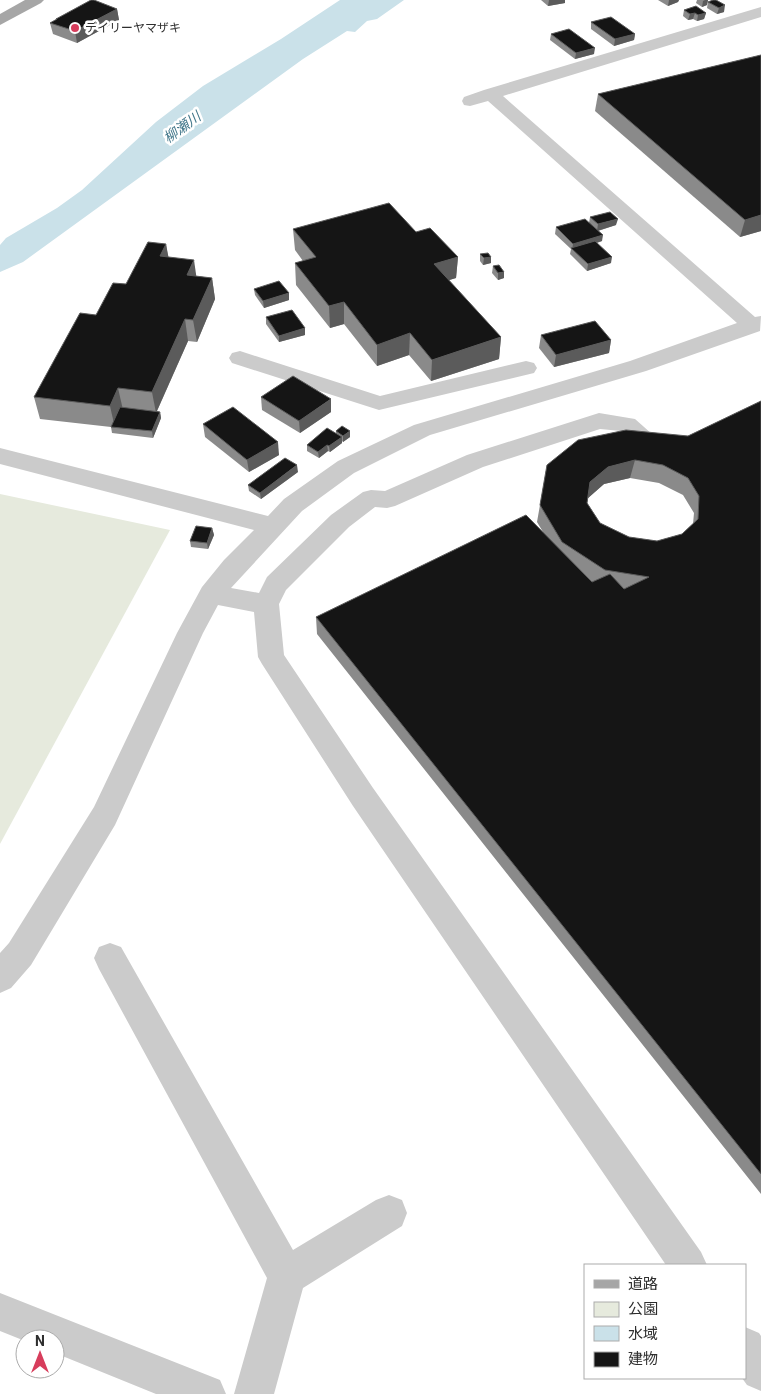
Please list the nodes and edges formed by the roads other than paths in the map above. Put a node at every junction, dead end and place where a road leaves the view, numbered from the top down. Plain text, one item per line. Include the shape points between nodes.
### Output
1 (36, 0) edge
2 (761, 12) edge
3 (0, 20) edge
4 (490, 94) junction
5 (470, 101) dead end
6 (757, 324) edge
7 (240, 358) dead end
8 (526, 368) dead end
9 (653, 448) edge
10 (0, 456) edge
11 (337, 474) junction
12 (371, 498) junction
13 (272, 526) junction
14 (211, 594) junction
15 (266, 604) junction
16 (110, 958) dead end
17 (0, 977) edge
18 (389, 1213) dead end
19 (687, 1264) edge
20 (286, 1276) junction
21 (0, 1312) edge
22 (746, 1348) edge
23 (761, 1370) edge
24 (206, 1394) edge
25 (254, 1394) edge

1 - 3 main road
2 - 4 street
4 - 5 street
4 - 6 street
6 - 11 street via 638,366 422,430
7 - 8 street via 379,403
9 - 12 street via 627,424 599,421 475,461 386,500
10 - 13 street
11 - 12 street
11 - 13 street via 293,505
12 - 15 street via 340,521 276,584
13 - 14 street
14 - 15 street
14 - 17 street via 105,816 20,954
15 - 19 street via 271,657 368,806
16 - 20 street
18 - 20 street
20 - 25 street
21 - 24 street
22 - 23 street

